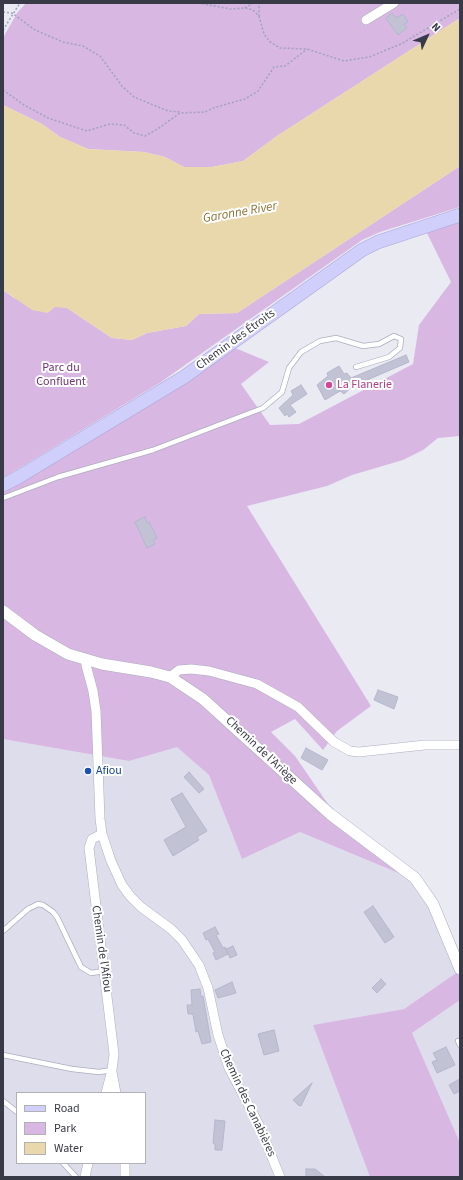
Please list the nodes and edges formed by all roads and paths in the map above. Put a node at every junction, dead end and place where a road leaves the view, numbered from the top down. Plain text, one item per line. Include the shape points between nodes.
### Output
1 (20, 3) edge
2 (198, 3) edge
3 (253, 3) edge
4 (259, 3) edge
5 (394, 3) edge
6 (245, 8) junction
7 (460, 10) edge
8 (3, 12) edge
9 (12, 13) junction
10 (259, 16) junction
11 (366, 20) dead end
12 (3, 30) edge
13 (307, 50) junction
14 (3, 90) edge
15 (180, 112) junction
16 (460, 216) edge
17 (356, 367) dead end
18 (17, 478) junction
19 (3, 485) edge
20 (3, 489) edge
21 (3, 498) edge
22 (3, 611) edge
23 (86, 660) junction
24 (170, 677) junction
25 (460, 745) edge
26 (102, 834) junction
27 (3, 931) edge
28 (460, 969) edge
29 (104, 971) junction
30 (3, 1055) edge
31 (112, 1070) junction
32 (106, 1092) edge
33 (116, 1092) edge
34 (3, 1101) edge
35 (16, 1111) edge
36 (64, 1164) edge
37 (88, 1164) edge
38 (126, 1164) edge
39 (76, 1177) edge
40 (85, 1177) edge
41 (125, 1177) edge
42 (280, 1177) edge

1 - 9 path
2 - 6 path via 231,9
3 - 6 path
4 - 10 path
5 - 11 street
6 - 10 path via 253,10
7 - 13 path via 401,44 369,57 344,61
8 - 9 path
9 - 12 path
9 - 15 path via 35,30 63,42 83,46 100,56 134,98 168,111
10 - 13 path via 264,34 270,42 280,48
13 - 15 path via 285,66 274,67 258,91 245,99 205,112
14 - 15 path via 48,118 87,131 110,124 124,125 134,133 145,136
16 - 18 main road, Chemin des Étroits via 378,242 362,250 184,377
17 - 21 lane via 389,357 400,348 401,339 394,336 378,344 363,346 336,338 320,341 301,352 289,368 282,392 263,408 153,450 58,477
18 - 19 main road, Chemin des Étroits
18 - 20 main road, Chemin des Étroits
22 - 23 street, Chemin de l'Ariège via 50,644
23 - 24 street, Chemin de l'Ariège
23 - 26 street, Chemin des Canabières via 96,711
24 - 25 street via 179,670 191,669 209,671 257,684 298,706 334,742 350,751
24 - 28 street, Chemin de l'Ariège via 203,699 330,814 415,878 433,904
26 - 29 street, Chemin de l'Afiou via 92,839 89,848
26 - 42 street, Chemin des Canabières via 111,861 130,896 182,940 199,965 208,988 218,1035 229,1068 259,1125
27 - 29 lane via 28,909 38,904 48,907 57,917 81,968 91,973
29 - 31 street, Chemin de l'Afiou via 114,1054
30 - 31 lane via 72,1069 99,1072
31 - 32 street, Chemin de l'Afiou
31 - 33 street, Chemin de l'Afiou
34 - 35 lane
36 - 39 lane
37 - 40 street
38 - 41 street

